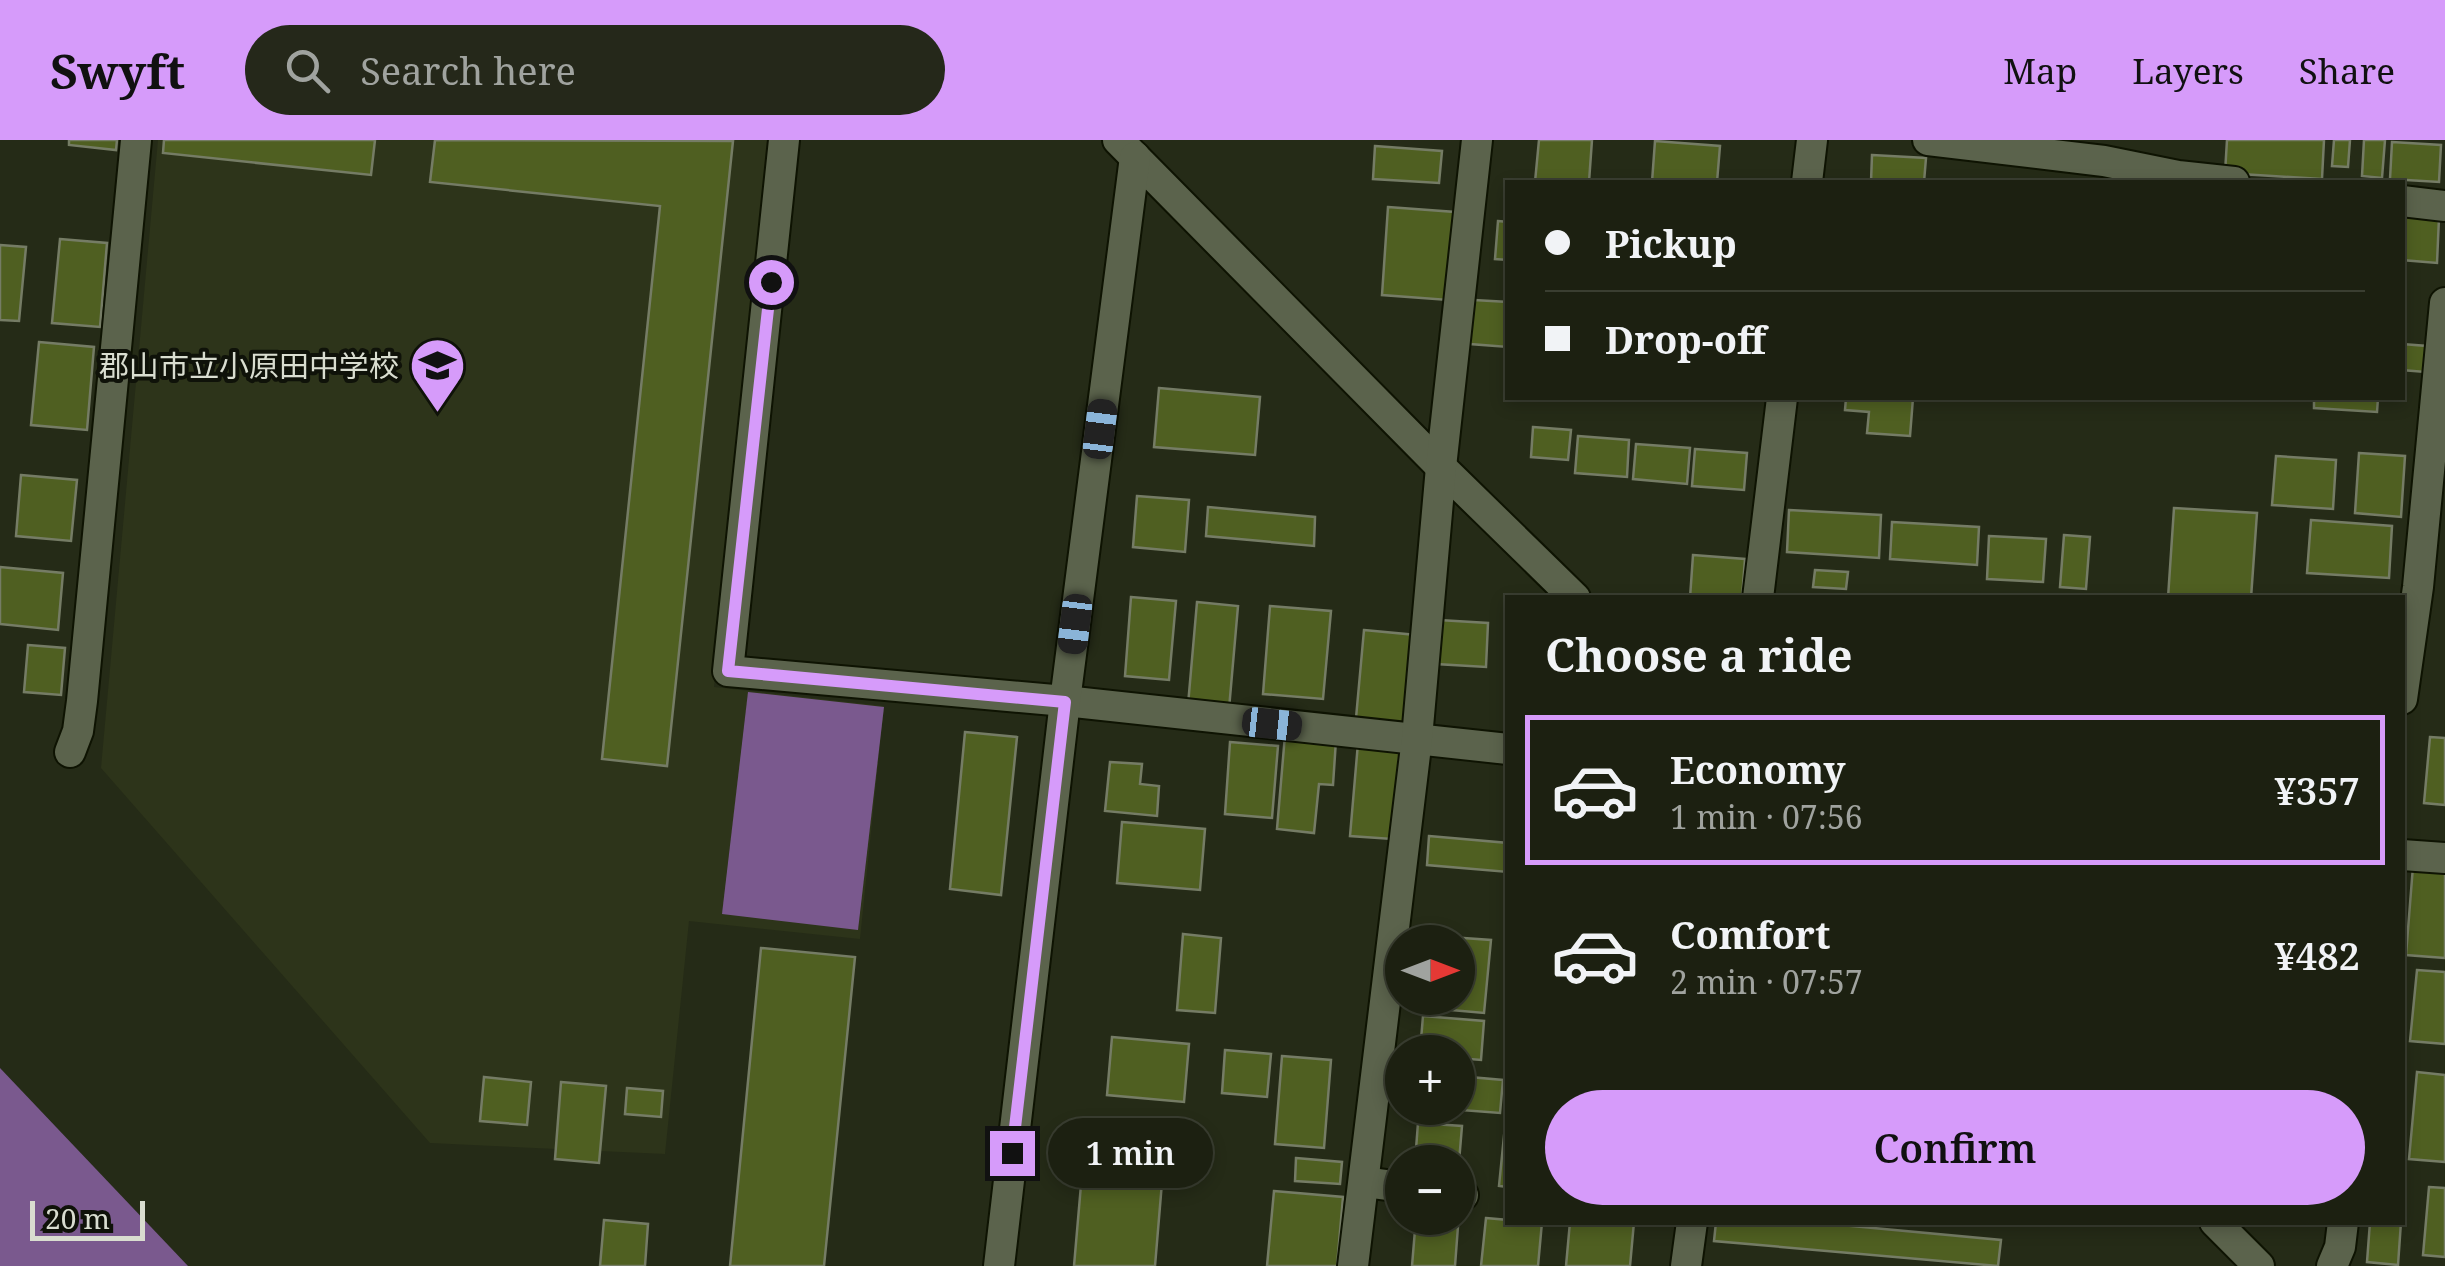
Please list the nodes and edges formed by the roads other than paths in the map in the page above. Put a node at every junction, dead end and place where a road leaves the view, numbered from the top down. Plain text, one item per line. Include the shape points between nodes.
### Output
1 (136, 140) edge
2 (784, 140) edge
3 (1478, 140) edge
4 (1812, 140) edge
5 (1931, 140) edge
6 (1127, 149) edge
7 (2048, 158) edge
8 (1807, 180) edge
9 (2215, 180) edge
10 (2405, 201) edge
11 (2445, 206) edge
12 (2445, 303) edge
13 (1782, 400) edge
14 (1441, 467) junction
15 (1572, 595) edge
16 (1758, 595) edge
17 (2405, 678) edge
18 (1065, 702) junction
19 (1417, 738) junction
20 (1505, 749) edge
21 (70, 752) dead end
22 (2405, 855) edge
23 (2445, 858) edge
24 (1364, 1182) junction
25 (1385, 1185) edge
26 (1692, 1225) edge
27 (2218, 1225) edge
28 (2344, 1225) edge
29 (999, 1266) edge
30 (1353, 1266) edge
31 (1686, 1266) edge
32 (2259, 1266) edge
33 (2332, 1266) edge

1 - 21 street via 82,702
2 - 18 street via 728,671
3 - 14 street
4 - 8 street
5 - 7 street
6 - 14 street
6 - 18 street
7 - 9 street
10 - 11 street
12 - 17 street
13 - 16 street
14 - 15 street
14 - 19 street
18 - 19 street
18 - 29 street
19 - 20 street
19 - 24 street
22 - 23 street
24 - 25 street
24 - 30 street
26 - 31 street
27 - 32 street
28 - 33 street

